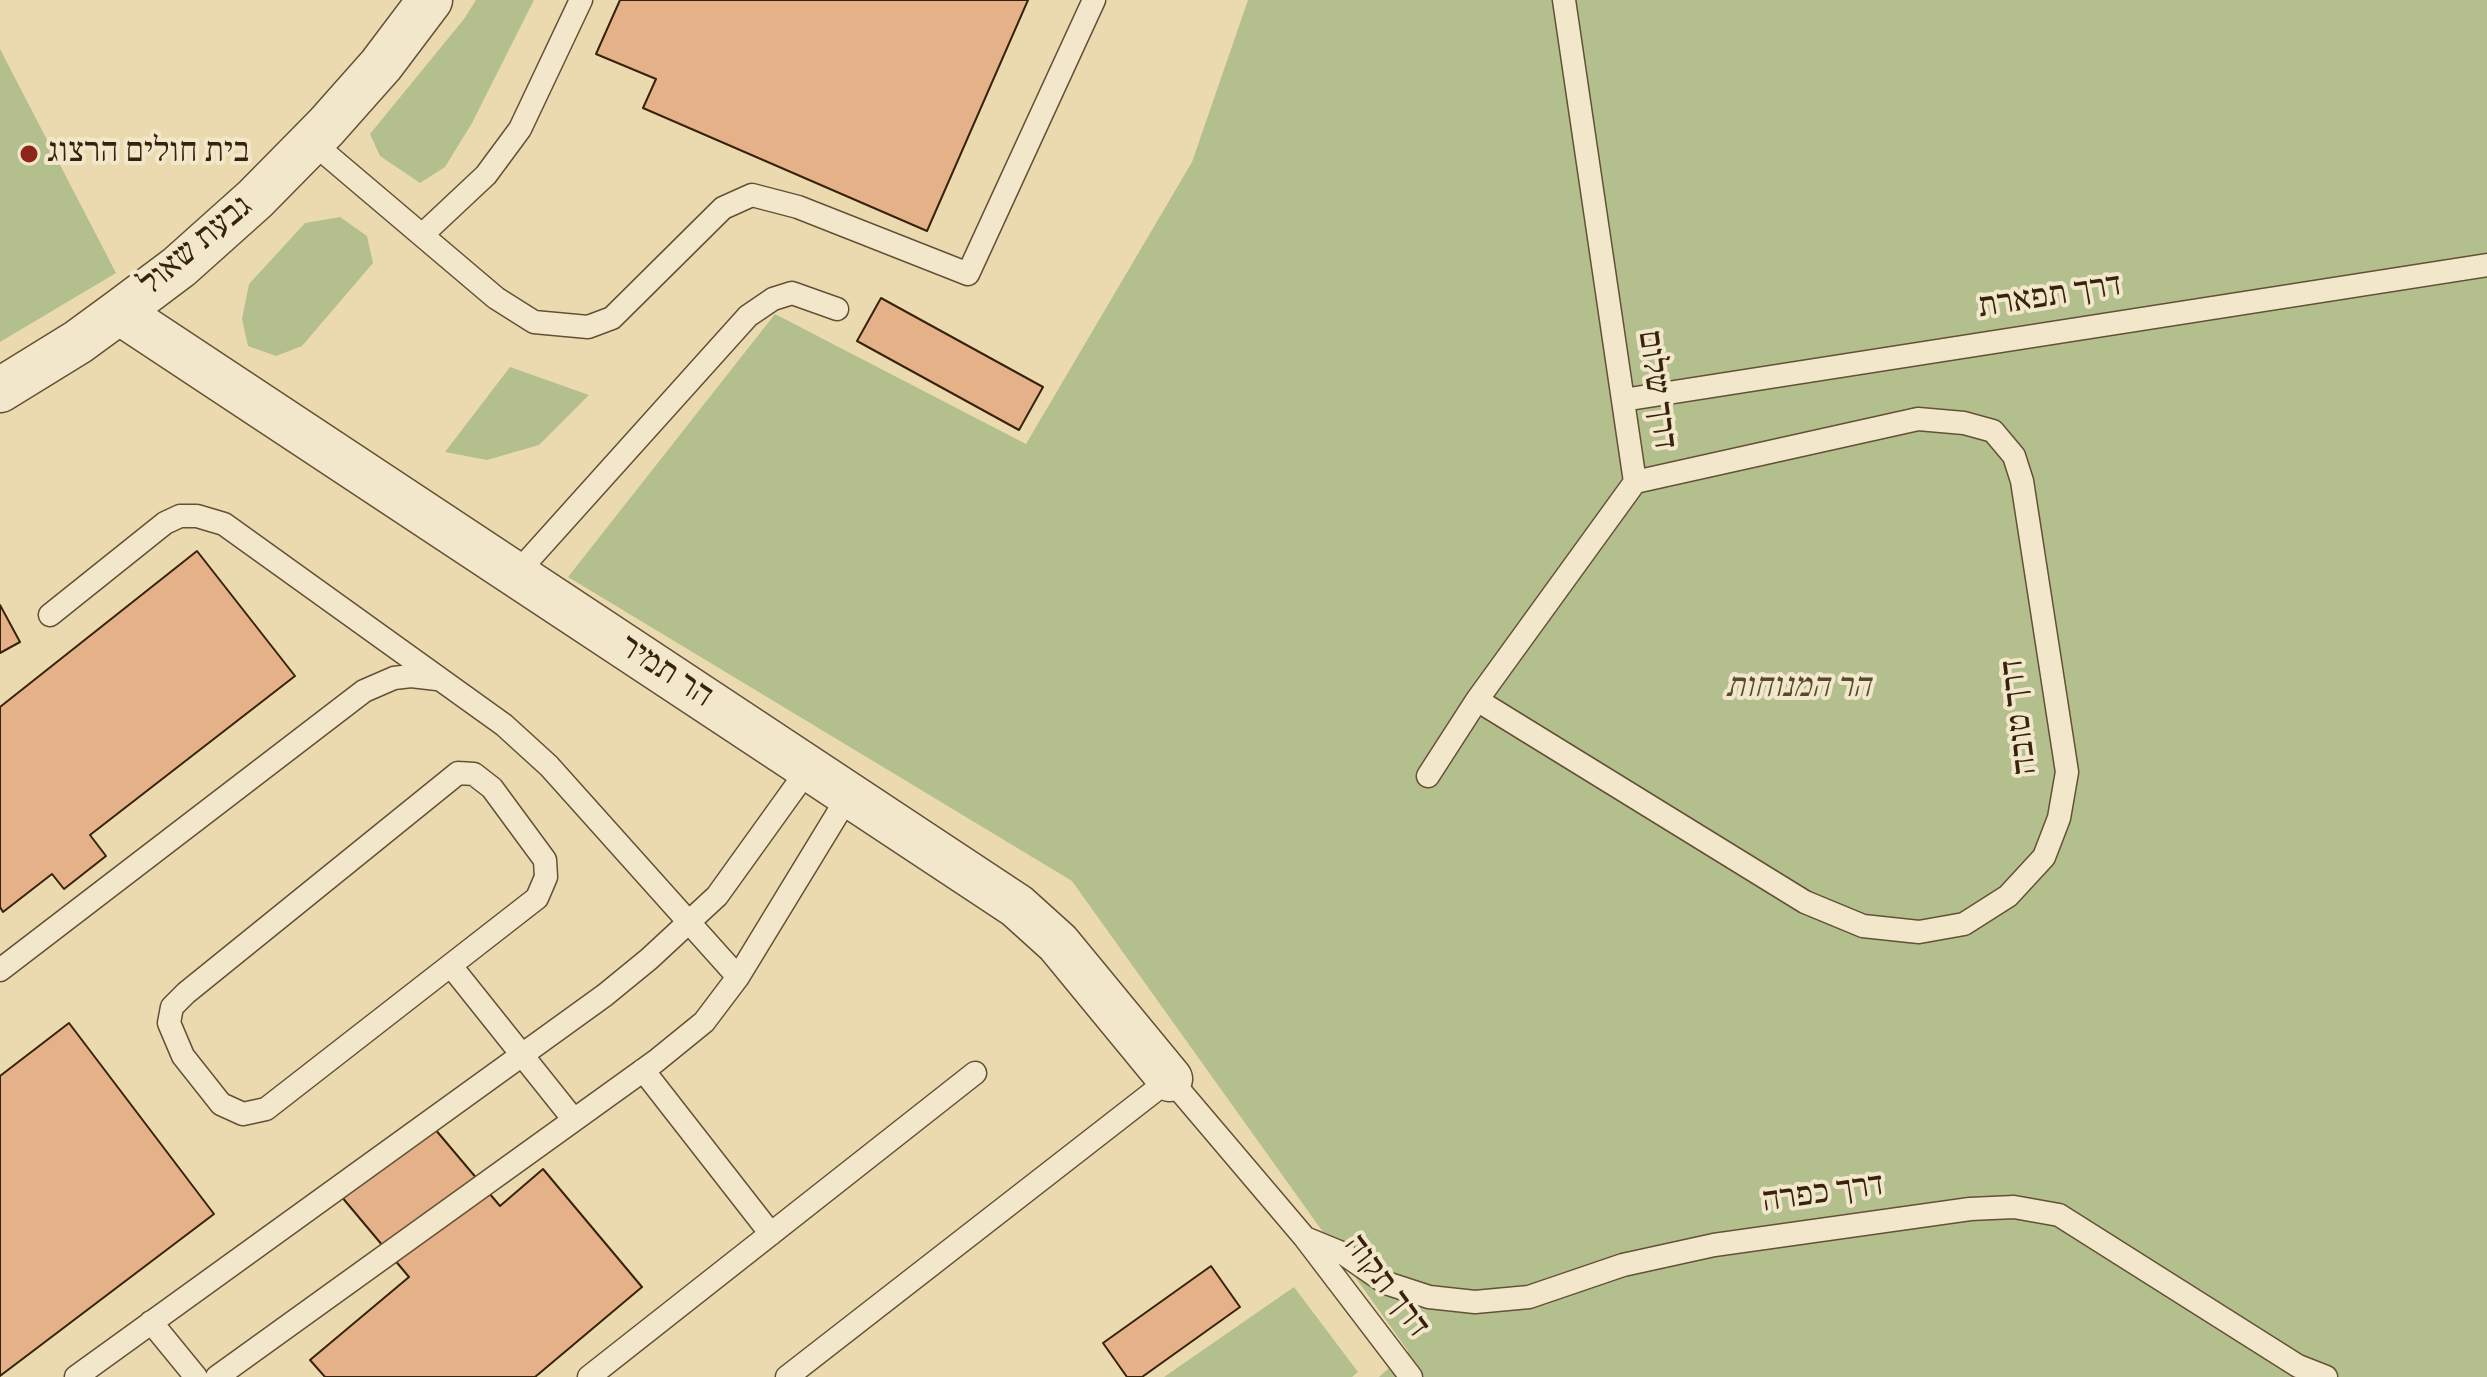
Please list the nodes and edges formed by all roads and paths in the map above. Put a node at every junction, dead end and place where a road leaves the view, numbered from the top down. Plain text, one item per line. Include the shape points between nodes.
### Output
1 (430, 0) edge
2 (581, 0) edge
3 (1094, 0) edge
4 (1564, 0) edge
5 (312, 142) junction
6 (422, 235) junction
7 (2487, 265) edge
8 (837, 309) dead end
9 (119, 312) junction
10 (0, 390) edge
11 (1623, 400) junction
12 (1635, 482) junction
13 (516, 574) junction
14 (50, 615) dead end
15 (442, 680) junction
16 (1477, 700) junction
17 (809, 768) junction
18 (1428, 776) dead end
19 (849, 795) junction
20 (689, 922) junction
21 (451, 966) junction
22 (0, 970) edge
23 (738, 977) junction
24 (521, 1056) junction
25 (643, 1070) junction
26 (975, 1073) dead end
27 (1170, 1079) junction
28 (574, 1120) junction
29 (771, 1234) junction
30 (1305, 1238) junction
31 (151, 1322) junction
32 (76, 1377) edge
33 (196, 1377) edge
34 (217, 1377) edge
35 (589, 1377) edge
36 (787, 1377) edge
37 (1411, 1377) edge
38 (2326, 1377) edge

1 - 5 street, גבעת שאול
2 - 6 lane via 520,129 486,175
3 - 6 lane via 968,274 798,207 752,195 723,208 612,318 588,327 534,322 496,298
4 - 11 lane, דרך שלום
5 - 6 lane
5 - 9 street, גבעת שאול via 179,267
7 - 11 lane, דרך תפארת
8 - 13 lane via 792,293 748,316
9 - 10 street, גבעת שאול
9 - 13 street, הר תמיר
11 - 12 lane, דרך שלום
12 - 16 lane, דרך שלום
12 - 16 lane, דרך טובה via 1918,419 1993,431 2014,456 2022,481 2067,772 2059,818 2044,857 2008,896 1964,924 1919,932 1863,926 1805,902
13 - 17 street, הר תמיר
14 - 15 lane via 165,523 197,516 224,524
15 - 20 lane via 549,766
15 - 22 lane via 394,678 364,691
16 - 18 lane, דרך שלום
17 - 19 street, הר תמיר
17 - 20 lane via 717,896
19 - 23 lane
19 - 27 street, הר תמיר via 1017,906 1058,943
20 - 23 lane
20 - 24 lane via 605,995
21 - 21 lane via 537,898 546,877 545,860 492,788 474,774 458,773 186,993 172,1007 169,1023 183,1056 221,1104 243,1114 266,1109 289,1093
21 - 24 lane
23 - 25 lane via 704,1022
24 - 28 lane
24 - 31 lane
25 - 28 lane
25 - 29 lane
26 - 29 lane
27 - 30 lane, דרך תקוה
27 - 36 lane
28 - 34 lane
29 - 35 lane
30 - 37 lane, דרך תקוה
30 - 38 lane, דרך כפרה via 1344,1254 1386,1283 1429,1297 1475,1302 1529,1297 1623,1265 1714,1245 2014,1207 2059,1215 2298,1366
31 - 32 lane
31 - 33 lane

